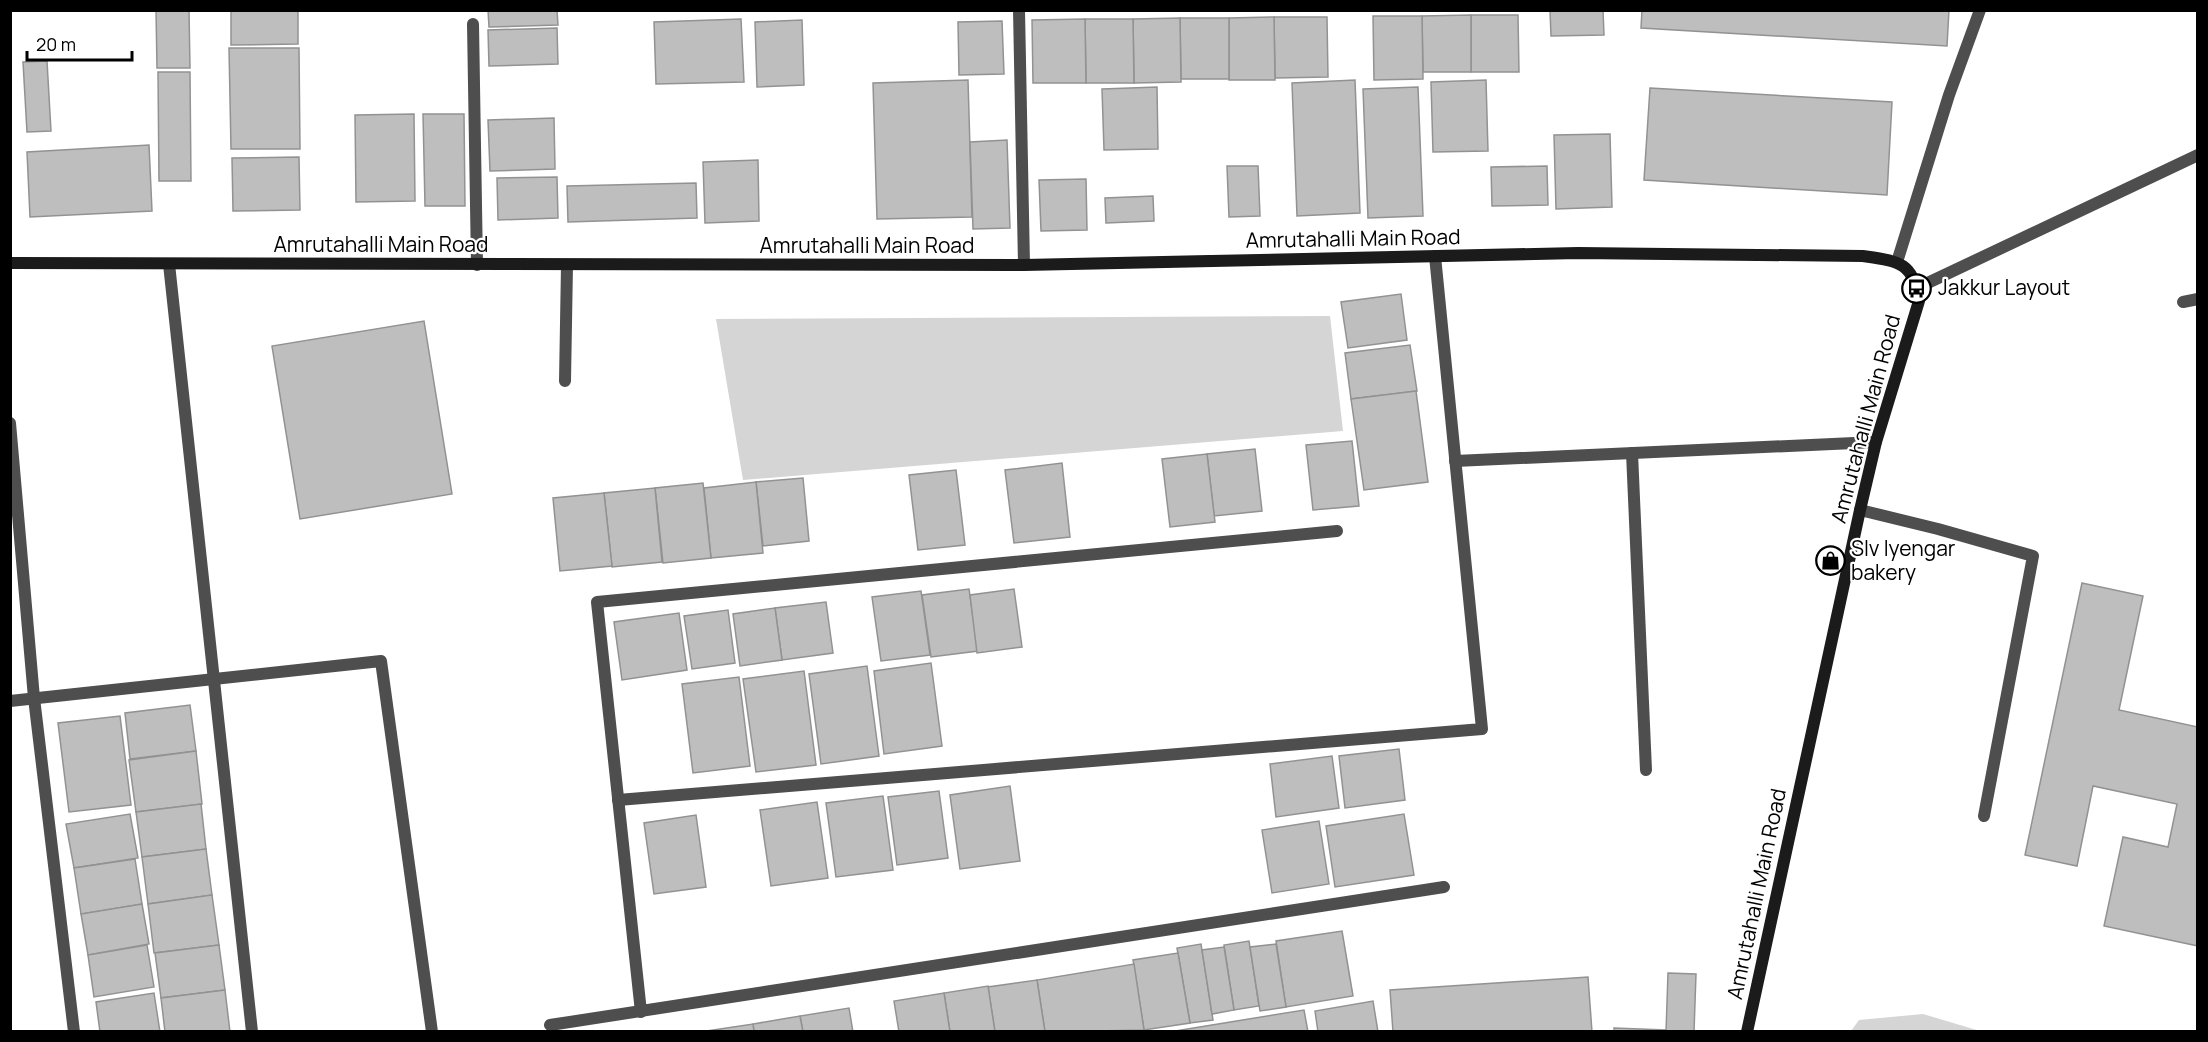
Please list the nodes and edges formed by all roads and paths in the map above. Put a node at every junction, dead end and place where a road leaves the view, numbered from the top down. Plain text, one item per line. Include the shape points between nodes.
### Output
1 (1019, 10) edge
2 (1980, 10) edge
3 (473, 24) dead end
4 (2198, 155) edge
5 (1435, 256) junction
6 (1897, 262) junction
7 (10, 263) edge
8 (169, 264) junction
9 (477, 265) junction
10 (567, 265) junction
11 (1024, 265) junction
12 (1917, 288) junction
13 (2198, 299) edge
14 (2183, 302) dead end
15 (565, 381) dead end
16 (10, 423) edge
17 (1876, 442) junction
18 (1632, 453) junction
19 (1455, 461) junction
20 (1860, 510) junction
21 (1337, 531) dead end
22 (215, 680) junction
23 (34, 698) junction
24 (10, 701) edge
25 (1646, 770) dead end
26 (618, 800) junction
27 (1984, 816) dead end
28 (1444, 888) dead end
29 (641, 1012) junction
30 (550, 1025) dead end
31 (74, 1032) edge
32 (252, 1032) edge
33 (432, 1032) edge
34 (1747, 1032) edge

1 - 11 street
2 - 6 street
3 - 9 street
4 - 12 street
5 - 6 street, Amrutahalli Main Road via 1651,253 1863,256
5 - 11 street, Amrutahalli Main Road
5 - 19 street
6 - 12 street via 1908,270
7 - 8 street, Amrutahalli Main Road
8 - 9 street, Amrutahalli Main Road
8 - 22 street
9 - 10 street, Amrutahalli Main Road
10 - 11 street, Amrutahalli Main Road
10 - 15 street
12 - 17 street, Amrutahalli Main Road via 1919,301 1912,329
13 - 14 street
16 - 23 street
17 - 18 street
17 - 20 street, Amrutahalli Main Road
18 - 19 street
18 - 25 street
19 - 26 street via 1482,729
20 - 27 street via 2033,556
20 - 34 street, Amrutahalli Main Road
21 - 26 street via 597,602
22 - 23 street
22 - 32 street
22 - 33 street via 381,661
23 - 24 street
23 - 31 street
26 - 29 street
28 - 29 street
29 - 30 street

